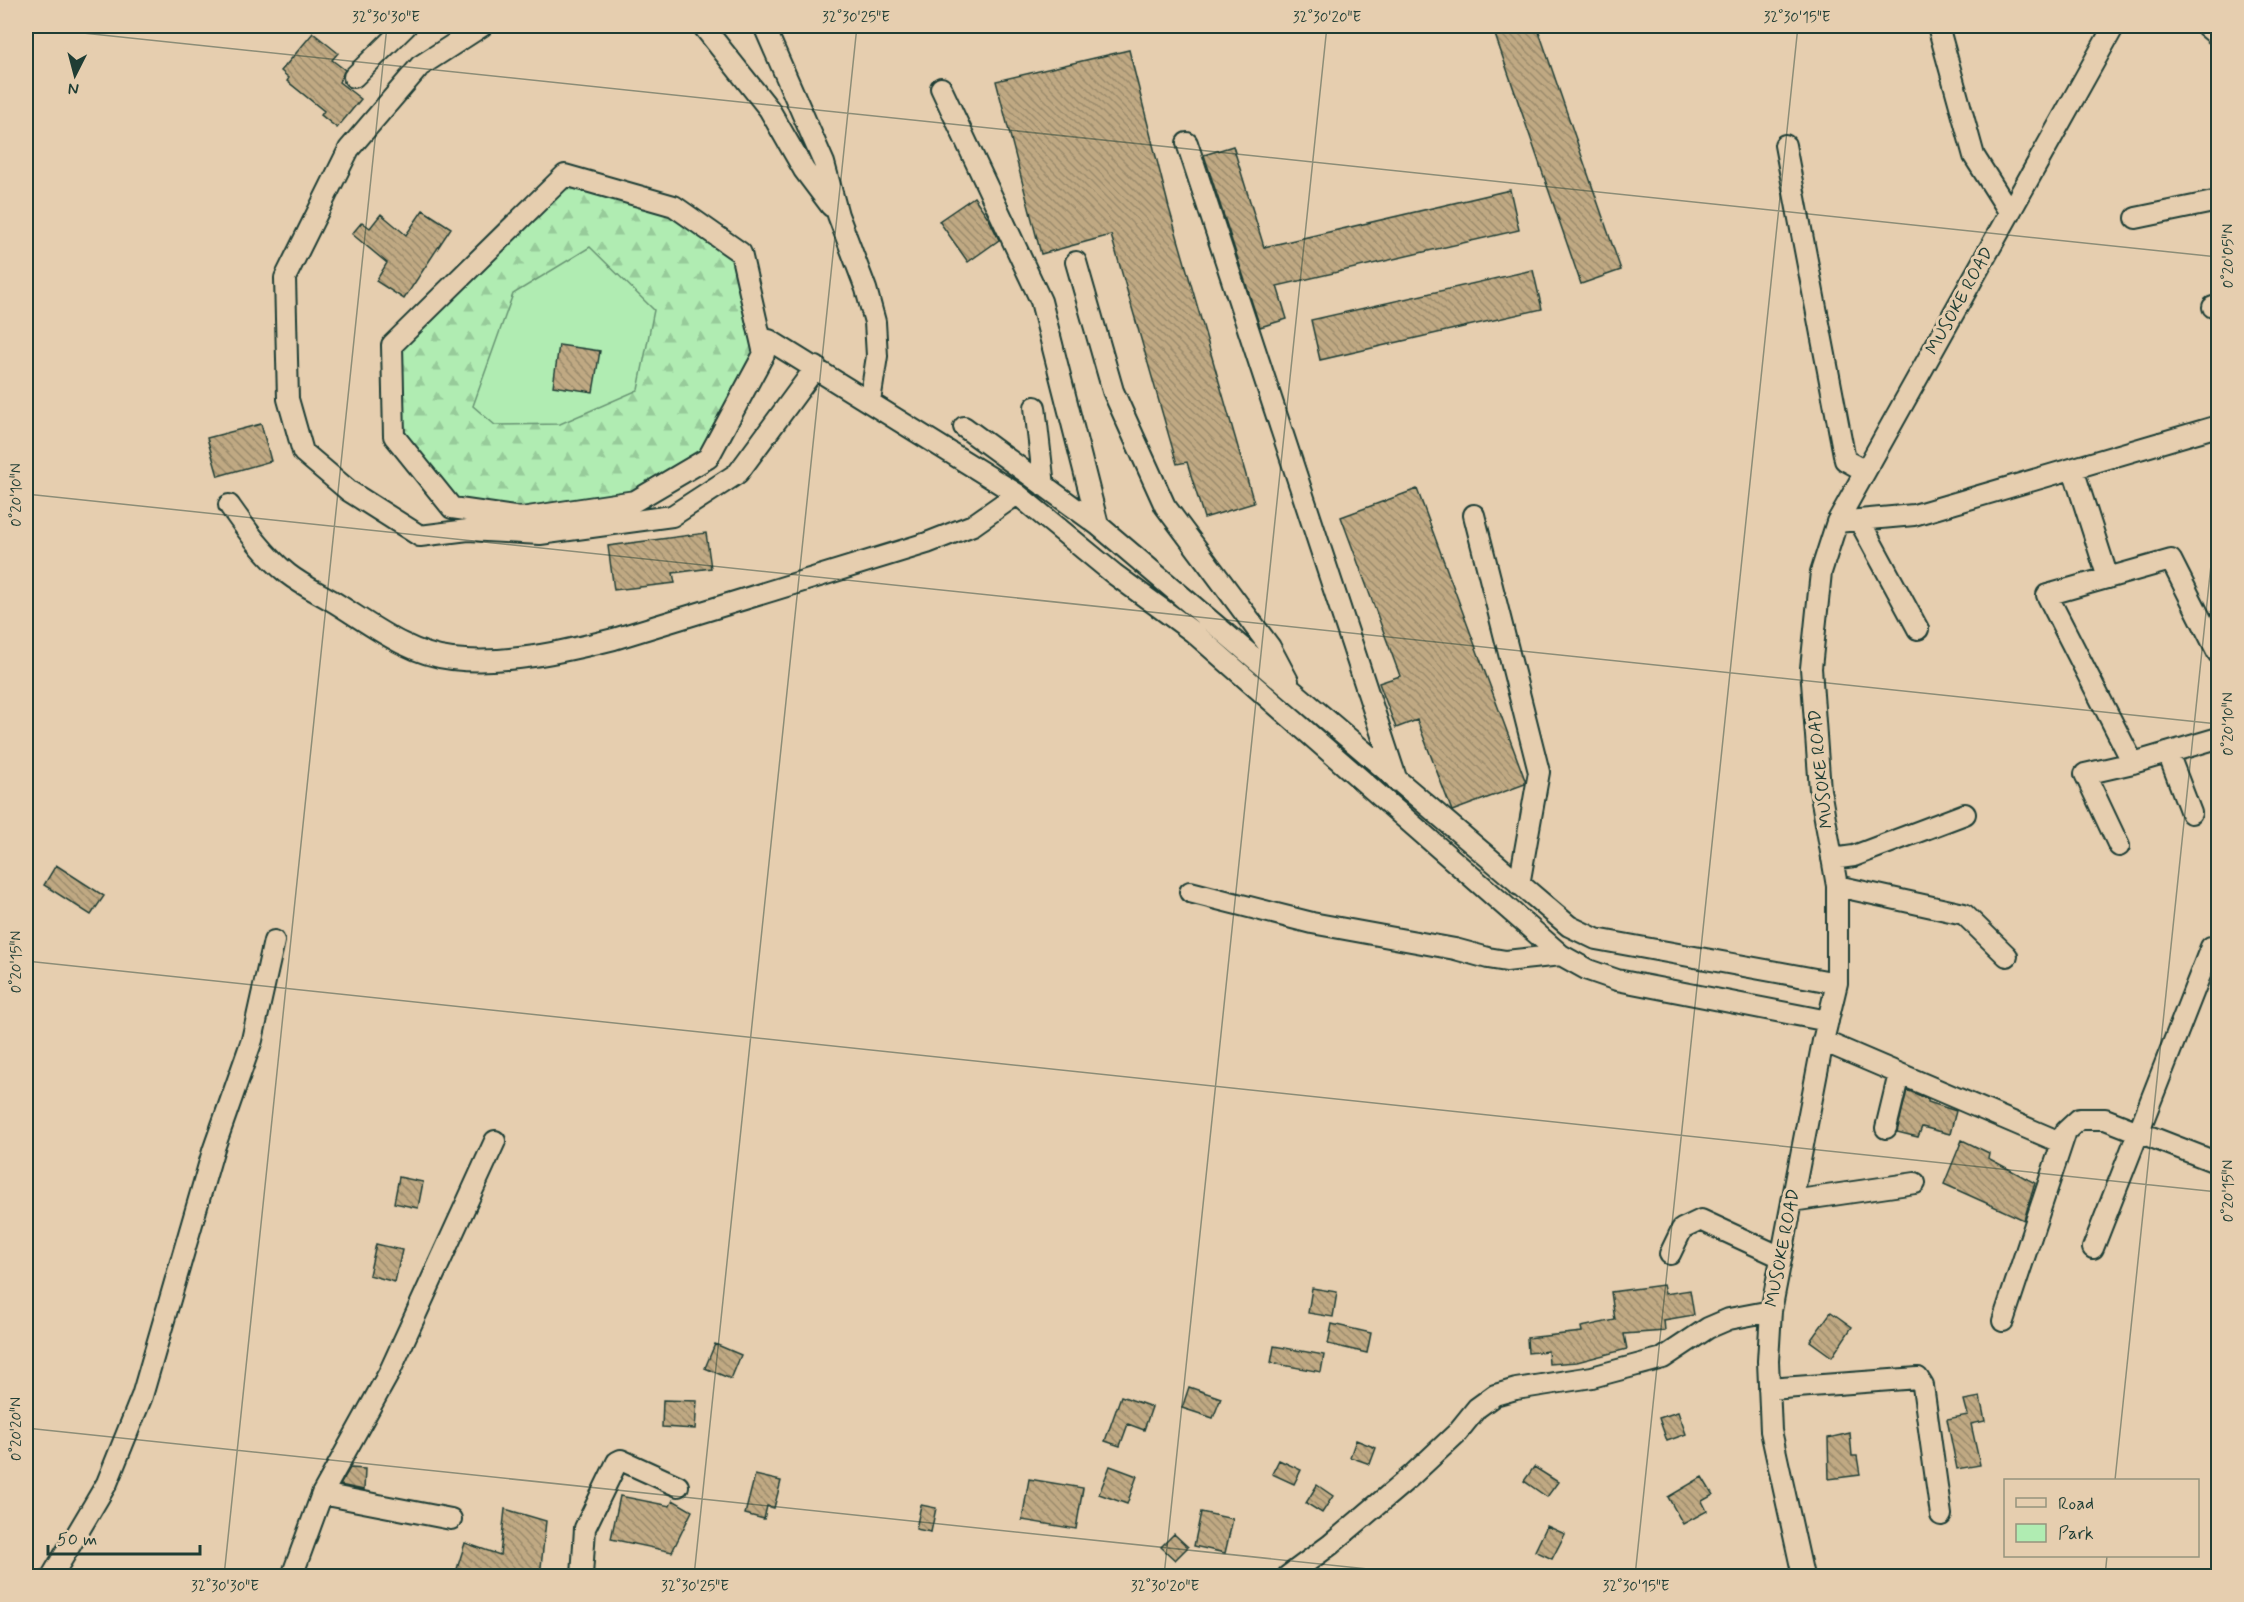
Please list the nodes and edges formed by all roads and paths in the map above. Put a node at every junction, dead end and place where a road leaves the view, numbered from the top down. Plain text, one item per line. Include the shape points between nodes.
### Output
1 (406, 26) edge
2 (482, 26) edge
3 (703, 26) edge
4 (764, 26) edge
5 (1938, 26) edge
6 (2114, 26) edge
7 (2206, 26) edge
8 (2218, 36) edge
9 (354, 77) dead end
10 (941, 88) dead end
11 (1187, 143) dead end
12 (1785, 145) dead end
13 (2218, 201) edge
14 (2010, 213) junction
15 (838, 215) junction
16 (2136, 218) dead end
17 (1076, 262) dead end
18 (767, 347) junction
19 (816, 367) junction
20 (870, 401) junction
21 (1035, 407) dead end
22 (2218, 426) edge
23 (964, 427) dead end
24 (2073, 469) junction
25 (1865, 471) junction
26 (1044, 486) junction
27 (1017, 494) junction
28 (229, 505) dead end
29 (1474, 515) dead end
30 (1859, 520) junction
31 (1837, 522) junction
32 (1098, 525) junction
33 (2108, 578) junction
34 (1918, 629) dead end
35 (2218, 652) edge
36 (1293, 691) junction
37 (2218, 738) edge
38 (2168, 753) junction
39 (2133, 763) junction
40 (1397, 781) junction
41 (2191, 813) dead end
42 (1965, 814) dead end
43 (2119, 846) dead end
44 (1832, 859) junction
45 (1519, 885) junction
46 (1837, 886) junction
47 (1190, 892) dead end
48 (274, 941) dead end
49 (2211, 947) dead end
50 (1561, 955) junction
51 (2007, 956) dead end
52 (1837, 983) junction
53 (1828, 1021) junction
54 (1823, 1041) junction
55 (1899, 1074) junction
56 (1886, 1128) dead end
57 (2140, 1133) junction
58 (495, 1141) dead end
59 (2062, 1143) junction
60 (2218, 1163) edge
61 (1915, 1183) dead end
62 (1792, 1201) junction
63 (2094, 1248) dead end
64 (1670, 1254) dead end
65 (1781, 1257) junction
66 (1771, 1311) junction
67 (2003, 1321) dead end
68 (1769, 1389) junction
69 (678, 1486) dead end
70 (322, 1494) junction
71 (1941, 1515) dead end
72 (451, 1519) dead end
73 (52, 1576) edge
74 (292, 1576) edge
75 (582, 1576) edge
76 (1288, 1576) edge
77 (1803, 1576) edge

1 - 9 street
2 - 19 street via 420,66 349,149 285,278 288,399 303,452 349,491 420,536 468,530 540,534 672,516 738,473
3 - 15 street via 769,109 804,170
4 - 15 street via 824,163
5 - 14 street via 1974,156
6 - 14 street, MUSOKE ROAD
7 - 8 street
10 - 32 street via 1041,301
11 - 40 street
12 - 25 street via 1845,460
13 - 16 street
14 - 25 street, MUSOKE ROAD
15 - 20 street via 875,322 877,356
17 - 36 street via 1113,391 1165,506 1270,647
18 - 18 street via 708,458 635,501 521,518 452,508 394,436 392,345 565,175 674,206 741,253
18 - 19 street
19 - 20 street
20 - 27 street
21 - 26 street
22 - 24 street
23 - 26 street
24 - 30 street via 1914,515
24 - 33 street
25 - 31 street, MUSOKE ROAD
26 - 32 street
27 - 28 street via 973,525 927,543 614,639 568,650 492,660 451,659 419,652 380,631 288,574 254,540
27 - 50 street via 1114,574 1193,632
29 - 45 street via 1539,772
30 - 31 street
30 - 34 street
31 - 44 street, MUSOKE ROAD via 1821,572 1811,668 1820,790
32 - 36 street
33 - 35 street via 2171,560
33 - 39 street via 2047,595
36 - 40 street
37 - 38 street
38 - 39 street
38 - 41 street
39 - 43 street via 2085,774
40 - 45 street
42 - 44 street via 1854,856
44 - 46 street, MUSOKE ROAD
45 - 52 street via 1569,926 1596,939
46 - 51 street via 1964,914
46 - 52 street, MUSOKE ROAD
47 - 50 street via 1312,923 1488,958 1506,961
48 - 73 street via 252,1040 213,1151 142,1396 107,1483
49 - 57 street
50 - 53 street via 1617,980
52 - 53 street, MUSOKE ROAD
53 - 54 street, MUSOKE ROAD
54 - 55 street
54 - 62 street, MUSOKE ROAD
55 - 56 street
55 - 59 street
57 - 59 street via 2105,1119 2087,1117 2066,1131
57 - 60 street
57 - 63 street
58 - 70 street via 389,1373
59 - 67 street
61 - 62 street
62 - 65 street, MUSOKE ROAD
64 - 65 street via 1682,1229 1701,1220
65 - 66 street, MUSOKE ROAD
66 - 68 street, MUSOKE ROAD
66 - 76 street via 1729,1319 1708,1328 1663,1358 1592,1377 1495,1395 1477,1408 1456,1434 1410,1477
68 - 71 street via 1918,1378 1923,1386
68 - 77 street, MUSOKE ROAD via 1771,1431
69 - 75 street via 621,1460 617,1462 585,1528
70 - 72 street
70 - 74 street

